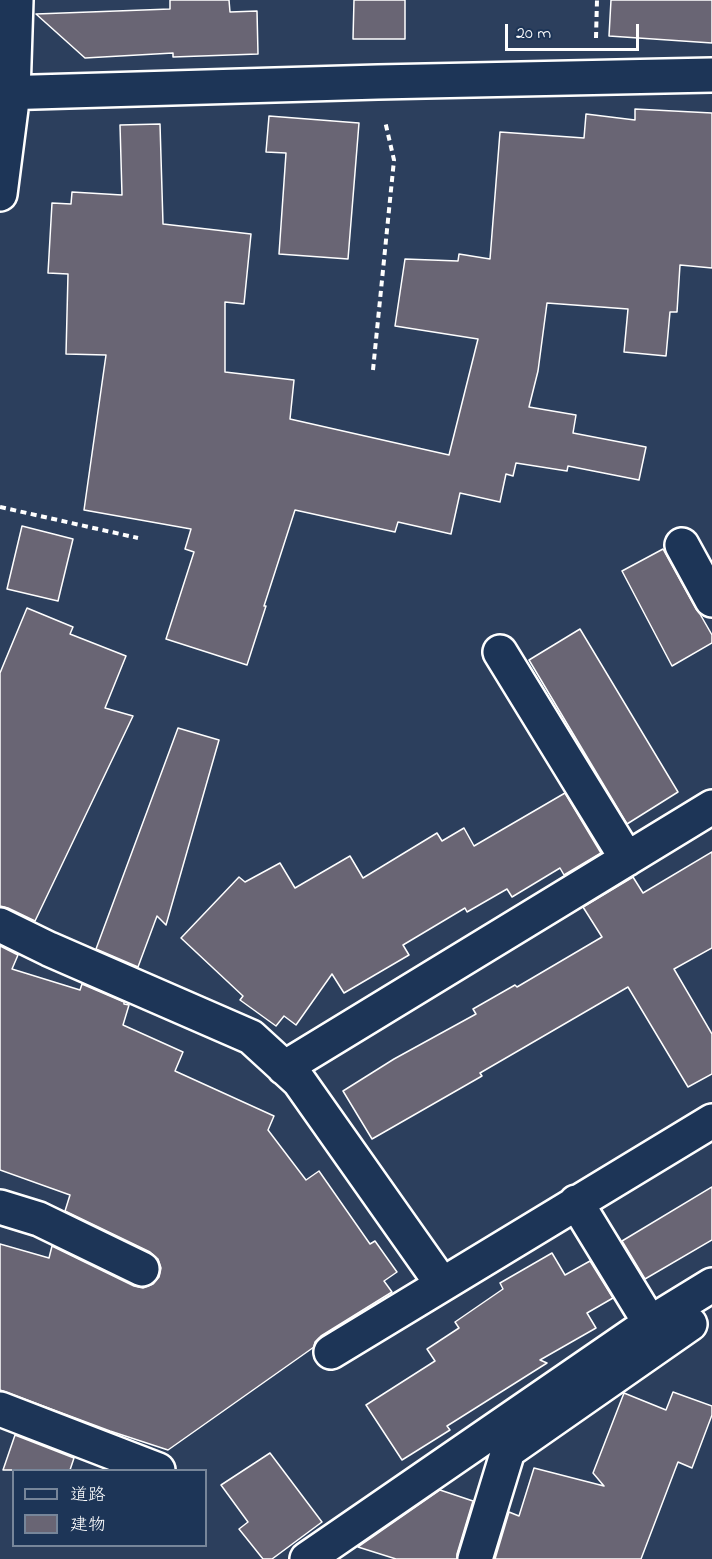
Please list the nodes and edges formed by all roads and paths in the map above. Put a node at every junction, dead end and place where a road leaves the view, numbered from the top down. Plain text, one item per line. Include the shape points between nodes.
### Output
1 (16, 0) edge
2 (712, 75) edge
3 (378, 82) junction
4 (7, 93) edge
5 (0, 194) edge
6 (373, 370) dead end
7 (0, 507) edge
8 (138, 538) dead end
9 (682, 545) dead end
10 (712, 600) edge
11 (500, 652) dead end
12 (712, 807) edge
13 (627, 859) junction
14 (0, 925) edge
15 (284, 1068) junction
16 (712, 1121) edge
17 (576, 1202) junction
18 (0, 1207) edge
19 (142, 1269) dead end
20 (442, 1284) junction
21 (712, 1285) edge
22 (680, 1324) edge
23 (331, 1352) dead end
24 (0, 1409) edge
25 (155, 1469) edge
26 (307, 1559) edge
27 (475, 1559) edge

1 - 4 street
2 - 3 street
3 - 4 street
3 - 6 path via 394,160
4 - 5 street
7 - 8 path
9 - 10 street
11 - 13 street
12 - 13 street
13 - 15 street
14 - 15 street via 251,1037
15 - 20 street via 299,1081
16 - 17 street
17 - 20 street
17 - 22 street
18 - 19 street via 39,1219
20 - 23 street
21 - 22 street
22 - 26 street
22 - 27 street via 508,1451
24 - 25 street

